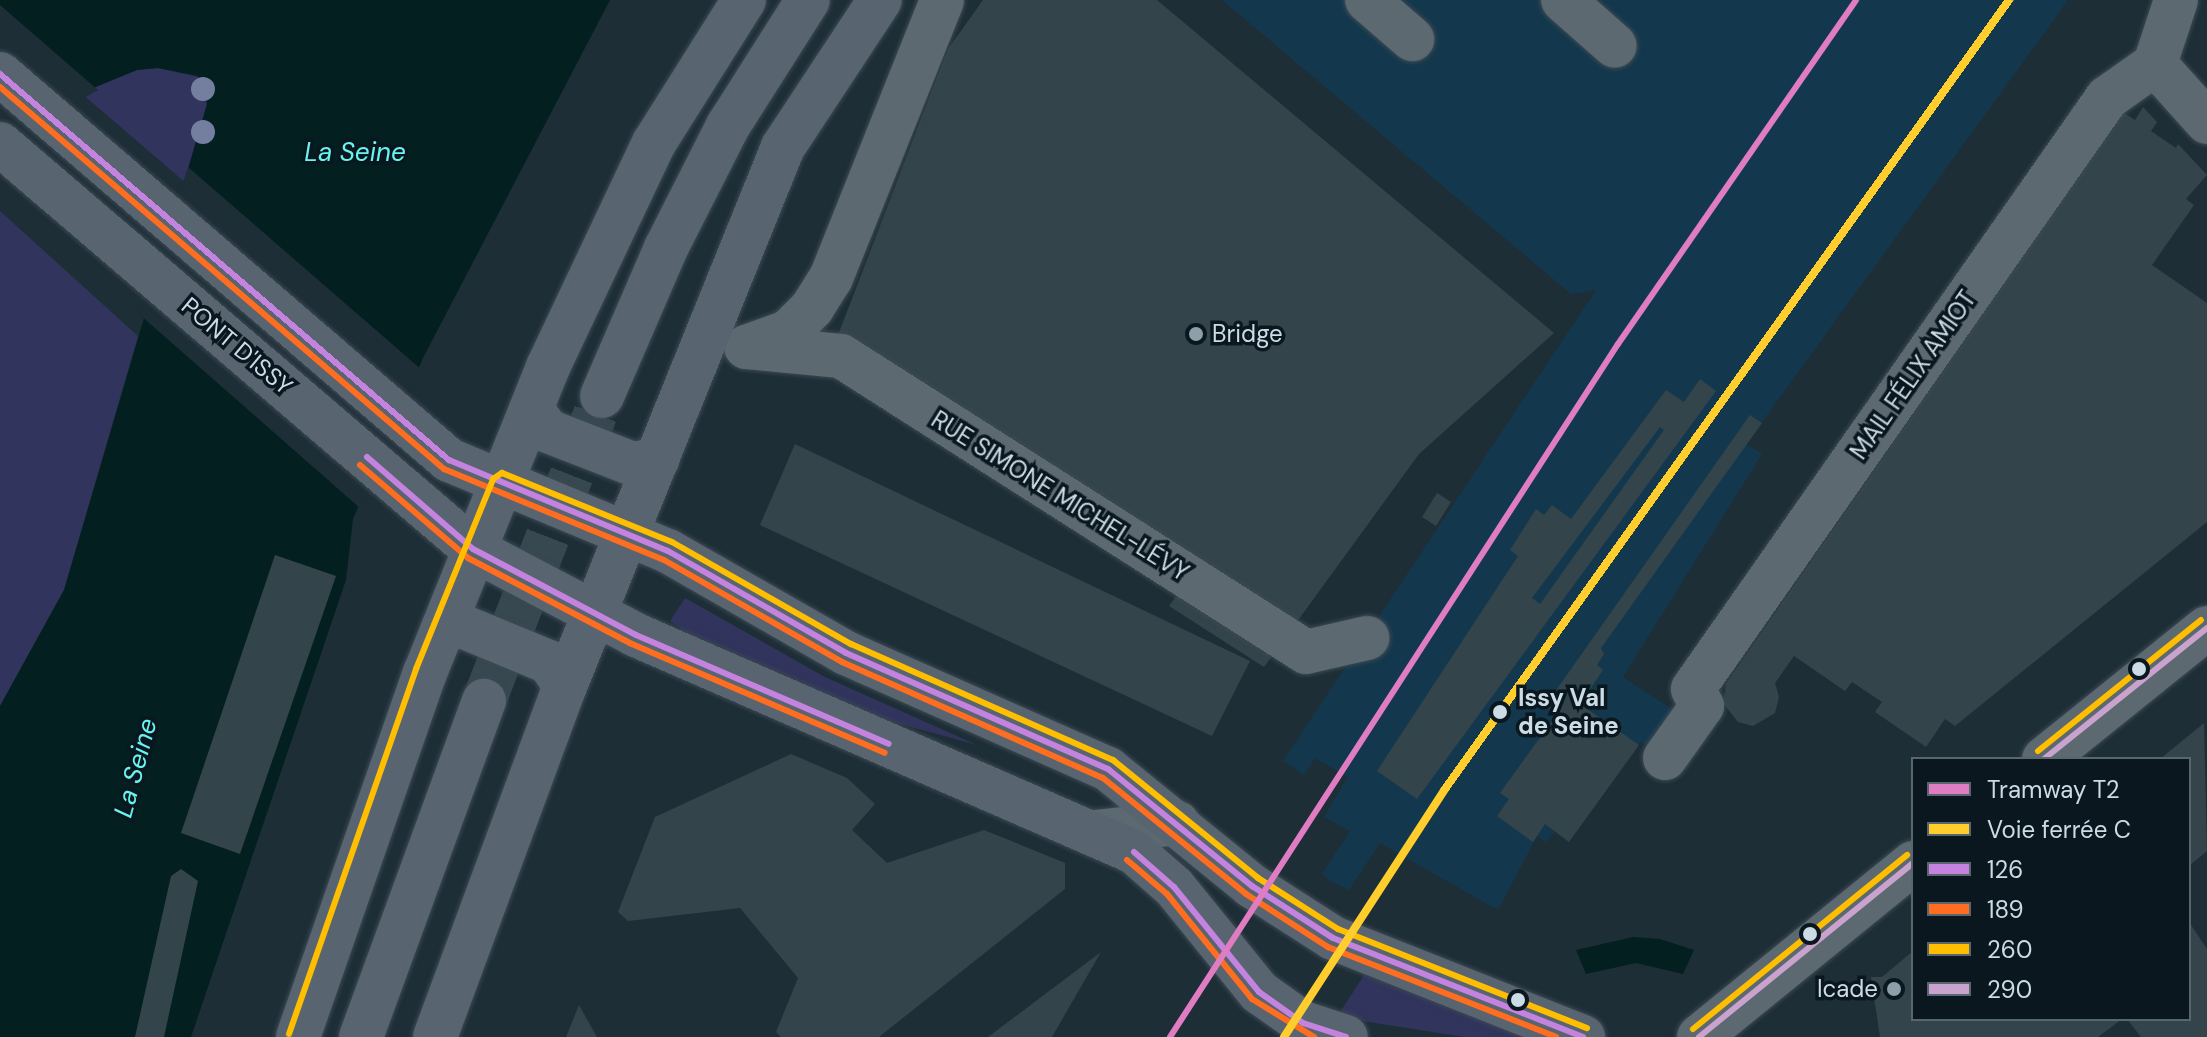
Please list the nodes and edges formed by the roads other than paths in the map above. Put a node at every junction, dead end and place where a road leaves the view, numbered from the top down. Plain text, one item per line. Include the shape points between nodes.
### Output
1 (744, 0) edge
2 (808, 0) edge
3 (880, 0) edge
4 (942, 0) edge
5 (1367, 0) edge
6 (1563, 0) edge
7 (2176, 0) edge
8 (1412, 39) dead end
9 (1615, 46) dead end
10 (2155, 64) junction
11 (0, 74) edge
12 (2207, 122) edge
13 (0, 144) edge
14 (699, 347) junction
15 (747, 347) junction
16 (602, 396) tunnel mouth
17 (532, 410) junction
18 (658, 459) junction
19 (502, 483) junction
20 (628, 534) junction
21 (473, 549) junction
22 (594, 613) junction
23 (443, 628) junction
24 (2207, 628) edge
25 (1367, 638) dead end
26 (565, 686) junction
27 (484, 701) tunnel mouth
28 (2046, 757) edge
29 (1665, 758) dead end
30 (1178, 823) junction
31 (1096, 832) junction
32 (1911, 865) edge
33 (298, 1037) edge
34 (361, 1037) edge
35 (435, 1037) edge
36 (1346, 1037) edge
37 (1583, 1037) edge
38 (1699, 1037) edge

1 - 17 main road via 654,143
2 - 16 main road via 728,126 666,248
3 - 14 main road via 783,147
4 - 15 street via 831,278 788,332
5 - 8 street
6 - 9 street
7 - 10 street
10 - 12 street
10 - 29 street, MAIL FÉLIX AMIOT via 2107,98 1693,689 1702,706
11 - 19 main road, PONT D'ISSY via 430,446
13 - 21 main road, PONT D'ISSY
14 - 15 street
14 - 18 main road
15 - 25 street, RUE SIMONE MICHEL-LÉVY via 841,356 1306,652
17 - 18 main road via 537,423 562,437 633,464
17 - 19 main road
18 - 20 main road
19 - 20 main road, PONT D'ISSY
19 - 21 main road
20 - 22 main road
20 - 30 main road, PONT D'ISSY via 668,551 846,653 1108,769
21 - 22 main road, PONT D'ISSY
21 - 23 main road
22 - 26 main road
22 - 31 main road, PONT D'ISSY
23 - 26 main road via 464,627 549,662
23 - 33 main road
24 - 28 street
26 - 35 main road
27 - 34 main road
30 - 31 street
30 - 37 main road, PONT D'ISSY via 1252,886 1333,938
31 - 36 main road, PONT D'ISSY via 1156,869 1259,992 1303,1023
32 - 38 street

